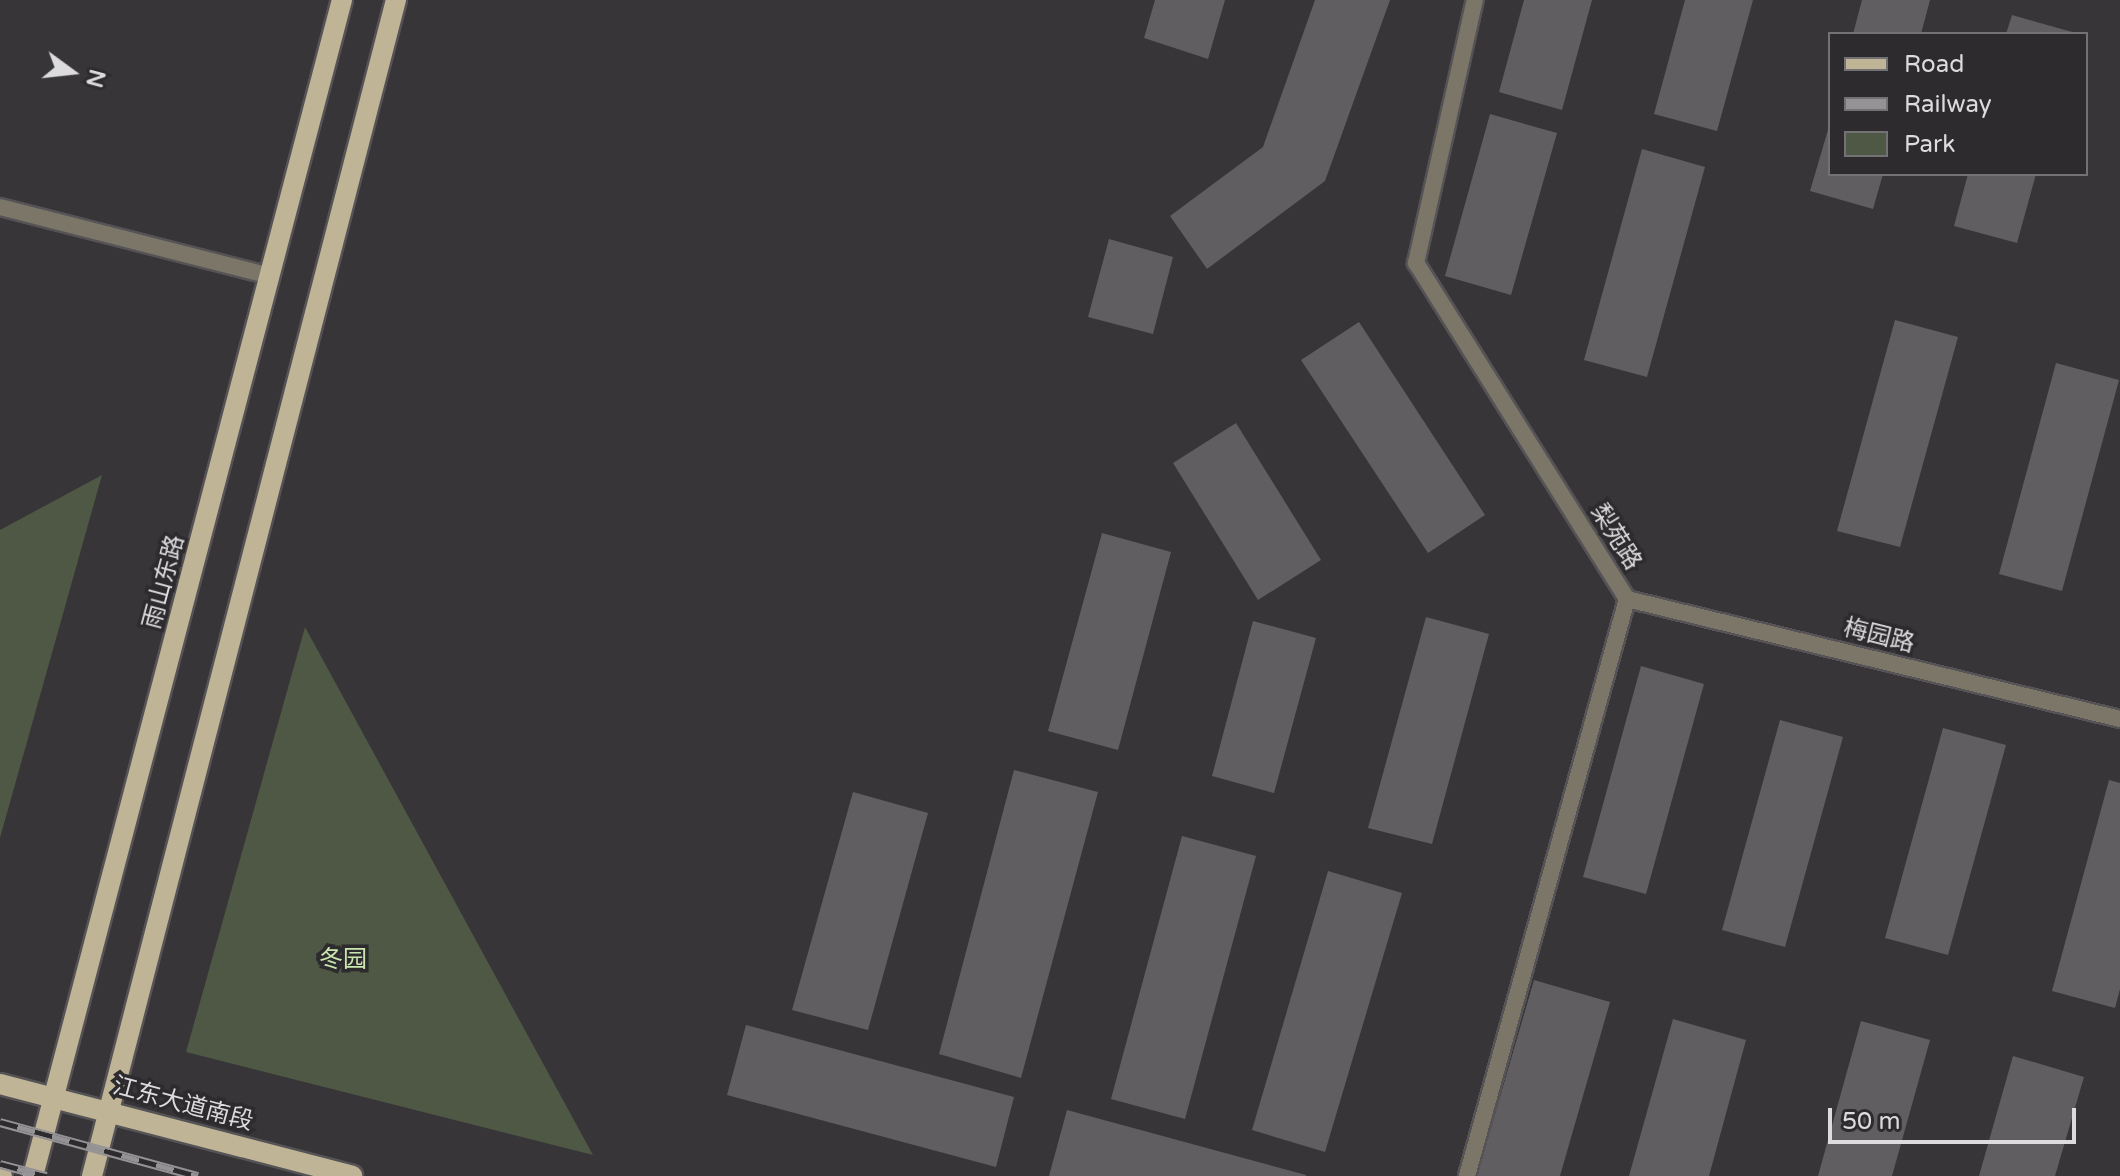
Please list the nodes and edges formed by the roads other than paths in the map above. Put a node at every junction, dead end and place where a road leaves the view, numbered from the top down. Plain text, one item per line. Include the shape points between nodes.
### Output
1 (342, 0) edge
2 (396, 0) edge
3 (1475, 0) edge
4 (0, 207) edge
5 (270, 276) junction
6 (1627, 599) junction
7 (2120, 719) edge
8 (0, 1084) edge
9 (56, 1099) junction
10 (111, 1111) junction
11 (33, 1176) edge
12 (92, 1176) edge
13 (352, 1176) edge
14 (1467, 1176) edge

1 - 5 main road, 雨山东路
2 - 10 main road
3 - 6 street, 梨苑路 via 1416,263
4 - 5 street
5 - 9 main road, 雨山东路
6 - 7 street, 梅园路
6 - 14 street, 梨苑路
8 - 9 main road, 江东大道南段
9 - 10 main road, 江东大道南段
9 - 11 main road, 雨山东路
10 - 12 main road
10 - 13 main road, 江东大道南段

